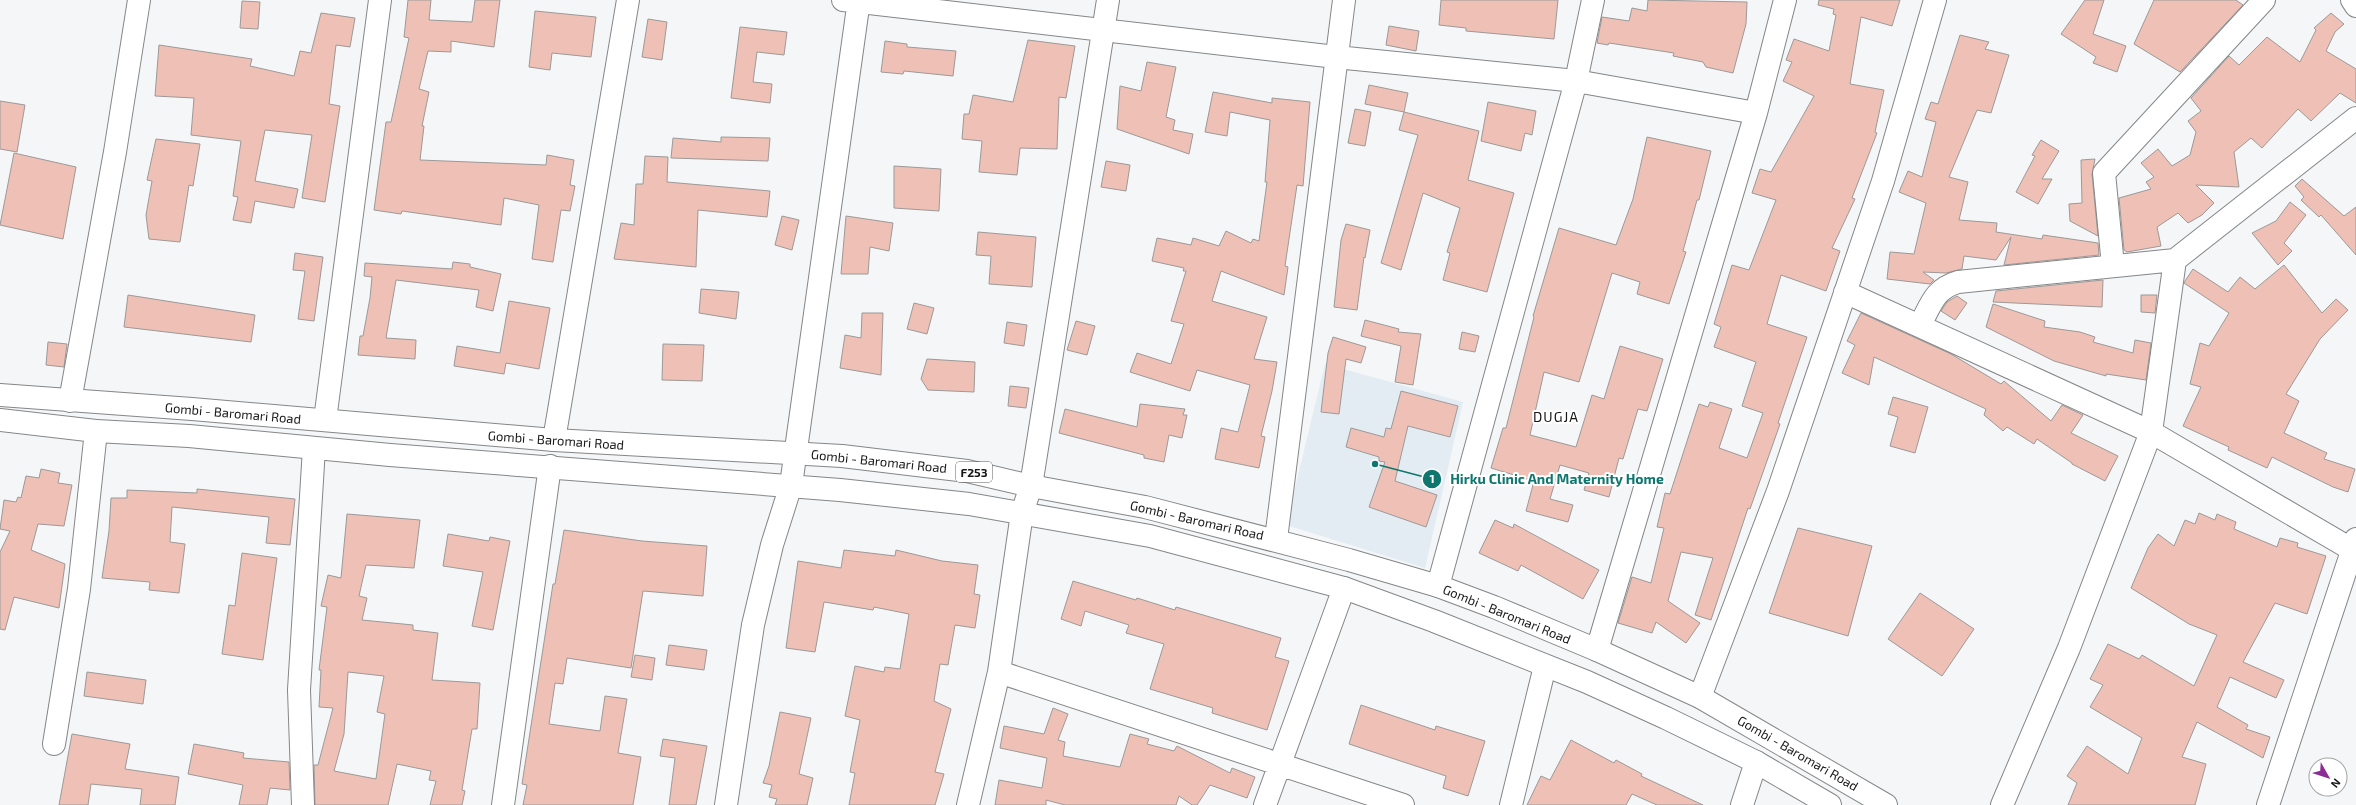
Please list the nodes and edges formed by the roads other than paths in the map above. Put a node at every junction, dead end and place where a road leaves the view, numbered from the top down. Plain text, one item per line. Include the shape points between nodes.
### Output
1 (139, 0) edge
2 (380, 0) edge
3 (628, 0) edge
4 (1108, 0) edge
5 (1344, 0) edge
6 (1593, 0) edge
7 (1785, 0) edge
8 (1935, 0) edge
9 (2264, 0) edge
10 (2352, 0) edge
11 (853, 1) edge
12 (2356, 6) edge
13 (1104, 30) junction
14 (1336, 57) junction
15 (1576, 80) junction
16 (1756, 112) junction
17 (2356, 118) edge
18 (2175, 260) junction
19 (2113, 266) junction
20 (1845, 292) junction
21 (1920, 325) junction
22 (0, 395) edge
23 (70, 401) junction
24 (0, 420) edge
25 (325, 420) junction
26 (96, 431) junction
27 (2151, 432) junction
28 (554, 440) junction
29 (314, 448) junction
30 (795, 452) junction
31 (550, 466) junction
32 (791, 485) junction
33 (1031, 486) junction
34 (1022, 513) junction
35 (1276, 539) junction
36 (2355, 547) edge
37 (1438, 586) junction
38 (1344, 588) junction
39 (1597, 650) junction
40 (1545, 666) junction
41 (999, 672) junction
42 (1700, 697) junction
43 (54, 744) dead end
44 (1279, 762) junction
45 (1756, 762) junction
46 (303, 805) edge
47 (503, 805) edge
48 (726, 805) edge
49 (968, 805) edge
50 (1265, 805) edge
51 (1403, 805) edge
52 (1511, 805) edge
53 (1742, 805) edge
54 (1830, 805) edge
55 (1886, 805) edge
56 (2002, 805) edge
57 (2268, 805) edge

1 - 23 street via 115,152
2 - 25 street
3 - 28 street
4 - 13 street
5 - 14 street
6 - 15 street
7 - 16 street
8 - 20 street via 1883,181
9 - 19 street via 2104,174
10 - 12 street
11 - 13 street
11 - 30 street
13 - 14 street
13 - 33 street
14 - 15 street
14 - 35 street
15 - 16 street
15 - 37 street
16 - 39 street
17 - 18 street
18 - 19 street
18 - 27 street
19 - 21 street via 1958,282 1946,286 1936,294
20 - 21 street
20 - 42 street via 1778,491
21 - 27 street
22 - 23 street, Gombi - Baromari Road / F253
23 - 25 street, Gombi - Baromari Road / F253
24 - 26 street, Gombi - Baromari Road
25 - 28 street, Gombi - Baromari Road / F253
26 - 29 street, Gombi - Baromari Road via 189,436
26 - 43 street via 79,589
27 - 36 street
27 - 56 street via 2069,648
28 - 30 street, Gombi - Baromari Road / F253 via 669,448
29 - 31 street, Gombi - Baromari Road
29 - 46 street via 299,690
30 - 32 street
30 - 33 street, Gombi - Baromari Road / F253 via 967,471
31 - 32 street, Gombi - Baromari Road
31 - 47 street
32 - 34 street, Gombi - Baromari Road via 969,504
32 - 48 street via 772,545 753,625
33 - 34 street
33 - 35 street, Gombi - Baromari Road / F253 via 1145,507
34 - 38 street, Gombi - Baromari Road via 1150,536
34 - 41 street
35 - 37 street, Gombi - Baromari Road / F253
36 - 57 street
37 - 39 street, Gombi - Baromari Road / F253
38 - 40 street, Gombi - Baromari Road via 1434,620
38 - 44 street
39 - 42 street, Gombi - Baromari Road / F253
40 - 45 street, Gombi - Baromari Road via 1666,718
40 - 52 street
41 - 44 street
41 - 49 street
42 - 55 street, Gombi - Baromari Road / F253
44 - 50 street
44 - 51 street
45 - 53 street
45 - 54 street, Gombi - Baromari Road

